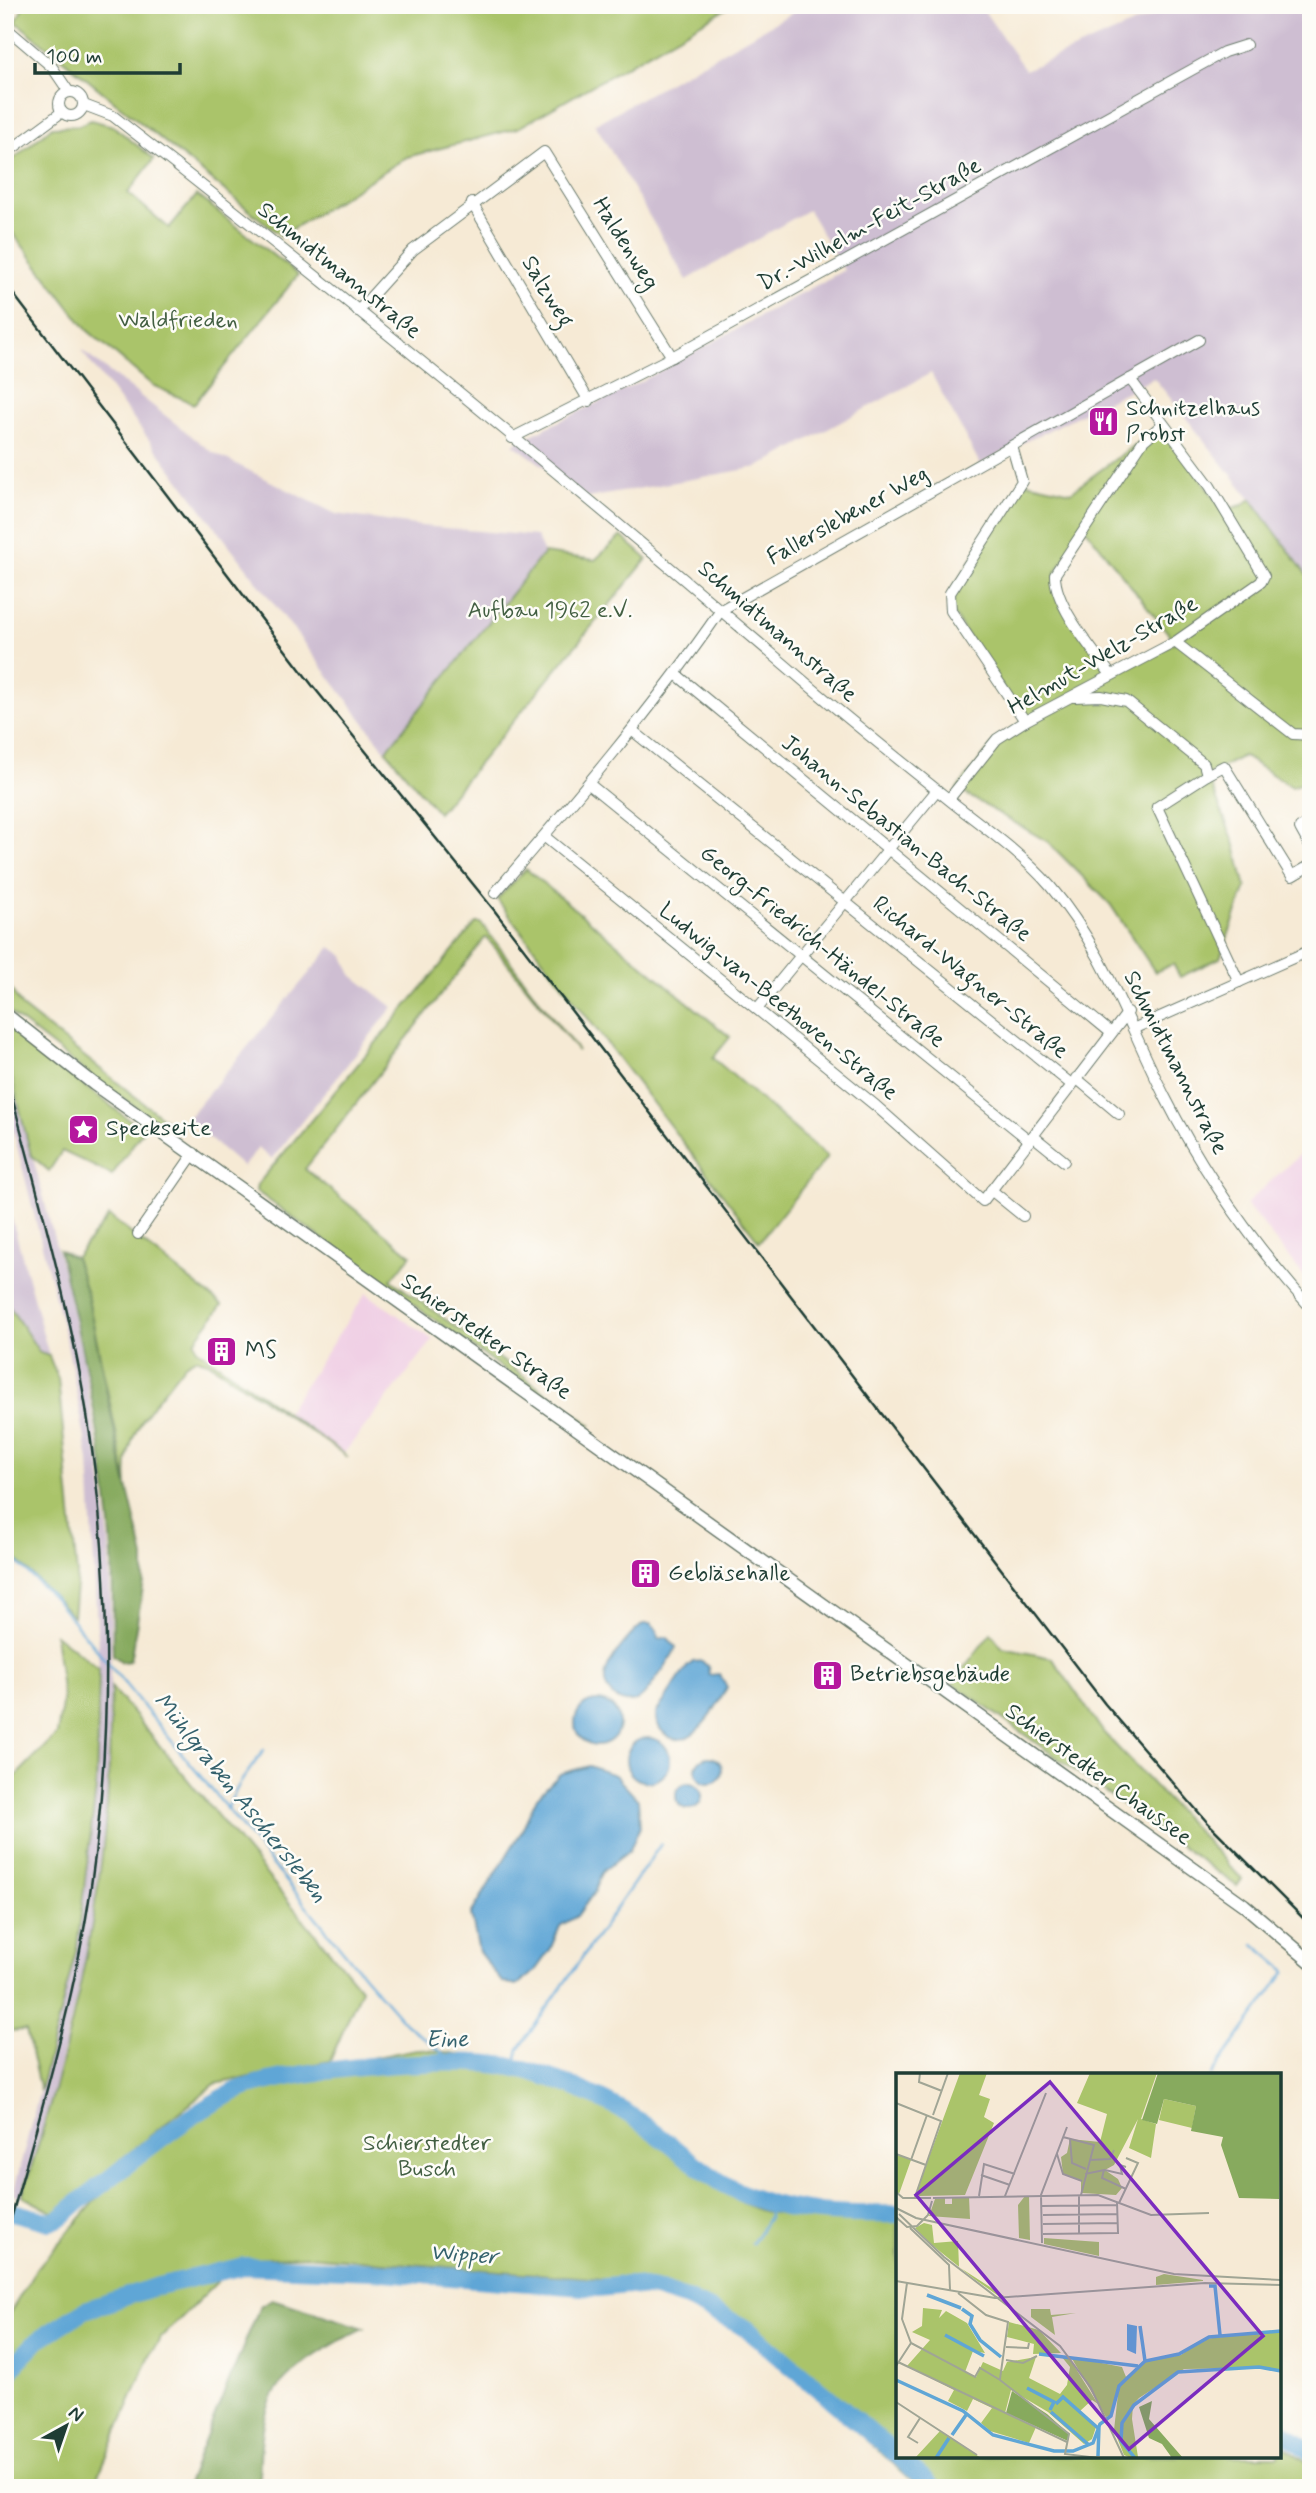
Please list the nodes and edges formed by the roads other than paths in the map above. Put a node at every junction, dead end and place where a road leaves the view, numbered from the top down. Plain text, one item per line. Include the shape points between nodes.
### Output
1 (5, 27) edge
2 (1246, 45) dead end
3 (69, 92) junction
4 (83, 105) junction
5 (62, 112) junction
6 (5, 154) edge
7 (472, 203) junction
8 (358, 312) junction
9 (1199, 340) dead end
10 (672, 356) junction
11 (1130, 379) junction
12 (589, 401) junction
13 (1163, 424) junction
14 (512, 438) junction
15 (1012, 446) junction
16 (721, 610) junction
17 (1175, 642) junction
18 (677, 675) junction
19 (1111, 675) junction
20 (1070, 697) junction
21 (1025, 721) junction
22 (633, 731) junction
23 (1311, 735) edge
24 (1207, 775) junction
25 (589, 785) junction
26 (937, 790) junction
27 (949, 799) junction
28 (1311, 822) edge
29 (545, 837) junction
30 (888, 848) junction
31 (1311, 848) edge
32 (1311, 864) edge
33 (495, 893) dead end
34 (845, 903) junction
35 (1311, 950) edge
36 (802, 955) junction
37 (1238, 982) junction
38 (757, 1009) junction
39 (1128, 1012) junction
40 (5, 1014) edge
41 (1135, 1028) junction
42 (1110, 1032) junction
43 (1073, 1081) junction
44 (1119, 1114) dead end
45 (1032, 1138) junction
46 (194, 1153) junction
47 (1064, 1161) dead end
48 (991, 1191) junction
49 (1023, 1216) dead end
50 (138, 1234) dead end
51 (1311, 1308) edge
52 (755, 1554) joint
53 (1311, 1962) edge

1 - 3 street via 52,67
2 - 10 street, Dr.-Wilhelm-Feit-Straße via 1224,52
3 - 4 street via 80,96
3 - 5 street via 59,102
4 - 5 street via 73,116
4 - 8 street, Schmidtmannstraße via 113,116
5 - 6 street
7 - 8 street via 413,250
7 - 10 street, Haldenweg via 544,152
7 - 12 street, Salzweg
8 - 14 street, Schmidtmannstraße
9 - 11 street, Fallerslebener Weg
10 - 12 street, Dr.-Wilhelm-Feit-Straße
11 - 13 street, Helmut-Welz-Straße
11 - 15 street, Fallerslebener Weg
12 - 14 street, Dr.-Wilhelm-Feit-Straße
13 - 17 street, Helmut-Welz-Straße via 1210,486 1264,576 1261,583
13 - 19 street via 1143,441 1055,574 1062,601
14 - 16 street, Schmidtmannstraße
15 - 16 street, Fallerslebener Weg
15 - 21 street via 1022,481 950,593 950,602 951,611
16 - 18 street, Fallerslebener Weg
16 - 26 street, Schmidtmannstraße
17 - 19 street, Helmut-Welz-Straße
17 - 23 street via 1293,734
18 - 22 street, Fallerslebener Weg
18 - 30 street, Johann-Sebastian-Bach-Straße
19 - 20 street, Helmut-Welz-Straße
20 - 21 street, Helmut-Welz-Straße
20 - 24 street via 1126,701 1204,764
21 - 27 street, Helmut-Welz-Straße via 997,739
22 - 25 street, Fallerslebener Weg
22 - 34 street, Richard-Wagner-Straße
24 - 32 street via 1224,766 1292,876
24 - 37 street via 1157,807
25 - 29 street, Fallerslebener Weg
25 - 36 street, Georg-Friedrich-Händel-Straße
26 - 27 street, Schmidtmannstraße
26 - 30 street, Richard-Wagner-Straße
27 - 39 street, Schmidtmannstraße via 1049,885 1097,951
28 - 31 street via 1300,828
29 - 33 street, Fallerslebener Weg
29 - 38 street, Ludwig-van-Beethoven-Straße
30 - 34 street, Richard-Wagner-Straße
30 - 42 street, Johann-Sebastian-Bach-Straße
34 - 36 street, Richard-Wagner-Straße
34 - 43 street, Richard-Wagner-Straße
35 - 37 street
36 - 38 street, Richard-Wagner-Straße
36 - 45 street, Georg-Friedrich-Händel-Straße
37 - 41 street
38 - 48 street, Ludwig-van-Beethoven-Straße via 984,1200
39 - 41 street, Schmidtmannstraße
39 - 42 street
40 - 46 street, Schierstedter Straße via 94,1084
41 - 51 street, Schmidtmannstraße via 1164,1095 1206,1169 1262,1254
42 - 43 street
43 - 44 street, Richard-Wagner-Straße
43 - 45 street
45 - 47 street, Georg-Friedrich-Händel-Straße
45 - 48 street
46 - 50 street
46 - 52 street, Schierstedter Straße
48 - 49 street
52 - 53 street, Schierstedter Chaussee via 1244,1905

